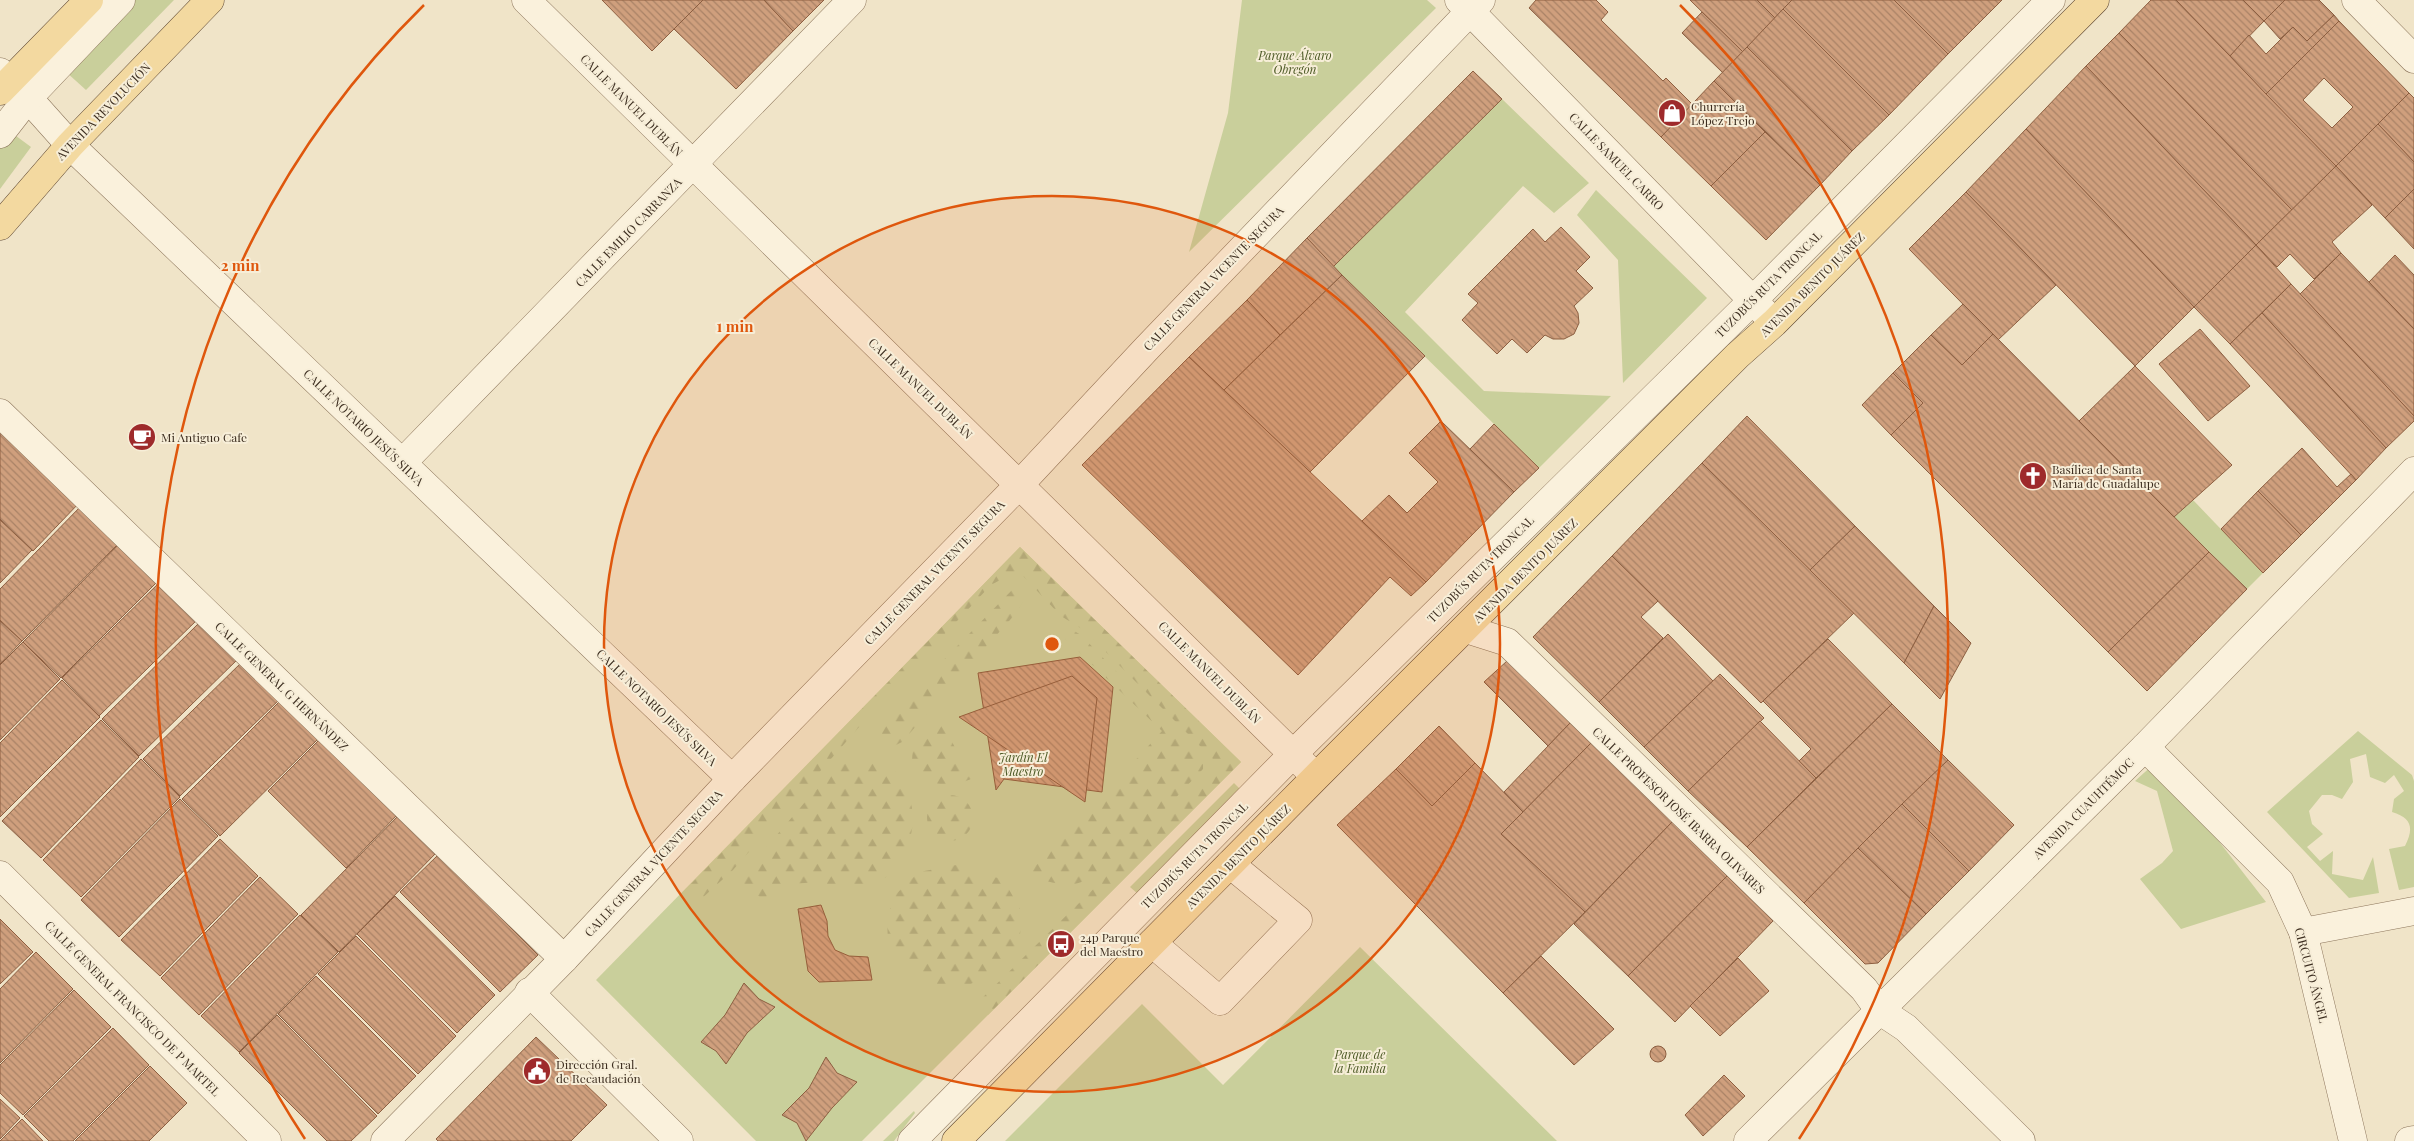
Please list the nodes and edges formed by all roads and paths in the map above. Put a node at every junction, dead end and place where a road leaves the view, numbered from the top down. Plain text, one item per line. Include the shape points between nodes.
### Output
1 (89, 0) edge
2 (121, 0) edge
3 (210, 0) edge
4 (526, 0) edge
5 (852, 0) edge
6 (2052, 0) edge
7 (2095, 0) edge
8 (2356, 0) edge
9 (1470, 4) edge
10 (2414, 59) edge
11 (9, 85) edge
12 (0, 134) edge
13 (70, 144) junction
14 (693, 165) junction
15 (0, 226) edge
16 (1753, 300) junction
17 (1774, 323) junction
18 (0, 413) edge
19 (402, 462) junction
20 (2414, 471) edge
21 (1020, 484) junction
22 (1466, 629) junction
23 (2145, 747) junction
24 (1293, 754) junction
25 (1316, 777) junction
26 (732, 779) junction
27 (1230, 864) junction
28 (0, 875) edge
29 (2414, 911) edge
30 (2303, 932) junction
31 (1152, 943) junction
32 (564, 959) junction
33 (529, 992) junction
34 (1879, 1010) junction
35 (2414, 1140) edge
36 (267, 1141) edge
37 (385, 1141) edge
38 (679, 1141) edge
39 (912, 1141) edge
40 (956, 1141) edge
41 (1748, 1141) edge
42 (2021, 1141) edge
43 (2353, 1141) edge
44 (2409, 1141) edge

1 - 11 main road
2 - 11 street
3 - 13 main road, AVENIDA REVOLUCIÓN
4 - 14 street, CALLE MANUEL DUBLÁN
5 - 14 street, CALLE EMILIO CARRANZA
6 - 16 street, TUZOBÚS RUTA TRONCAL
7 - 17 main road, AVENIDA BENITO JUÁREZ
8 - 10 street
9 - 16 street, CALLE SAMUEL CARRO
9 - 21 street, CALLE GENERAL VICENTE SEGURA
11 - 12 street
11 - 13 street, CALLE NOTARIO JESÚS SILVA
13 - 15 main road, AVENIDA REVOLUCIÓN
13 - 19 street, CALLE NOTARIO JESÚS SILVA
14 - 19 street, CALLE EMILIO CARRANZA
14 - 21 street, CALLE MANUEL DUBLÁN
16 - 17 street, CALLE SAMUEL CARRO
16 - 24 street, TUZOBÚS RUTA TRONCAL
17 - 22 main road, AVENIDA BENITO JUÁREZ via 1737,356
18 - 32 street, CALLE GENERAL G HERNÁNDEZ
19 - 26 street, CALLE NOTARIO JESÚS SILVA
20 - 23 street, AVENIDA CUAUHTÉMOC
21 - 24 street, CALLE MANUEL DUBLÁN
21 - 26 street, CALLE GENERAL VICENTE SEGURA
22 - 25 main road, AVENIDA BENITO JUÁREZ
22 - 34 street, CALLE PROFESOR JOSÉ IBARRA OLIVARES via 1507,642 1864,990
23 - 30 street, CIRCUITO ÁNGEL via 2280,882
23 - 34 street, AVENIDA CUAUHTÉMOC
24 - 25 street, CALLE MANUEL DUBLÁN
24 - 39 street, TUZOBÚS RUTA TRONCAL
25 - 27 main road, AVENIDA BENITO JUÁREZ
26 - 32 street, CALLE GENERAL VICENTE SEGURA
27 - 31 main road, AVENIDA BENITO JUÁREZ
27 - 31 street via 1298,920 1220,1001
28 - 36 street, CALLE GENERAL FRANCISCO DE P MARTEL
29 - 30 street
30 - 43 street, CIRCUITO ÁNGEL
31 - 40 main road, AVENIDA BENITO JUÁREZ
32 - 33 street, CALLE GENERAL VICENTE SEGURA
33 - 37 street, CALLE GENERAL VICENTE SEGURA
33 - 38 street
34 - 41 street, AVENIDA CUAUHTÉMOC
34 - 42 street, CALLE PROFESOR JOSÉ IBARRA OLIVARES via 1906,1028
35 - 44 street

